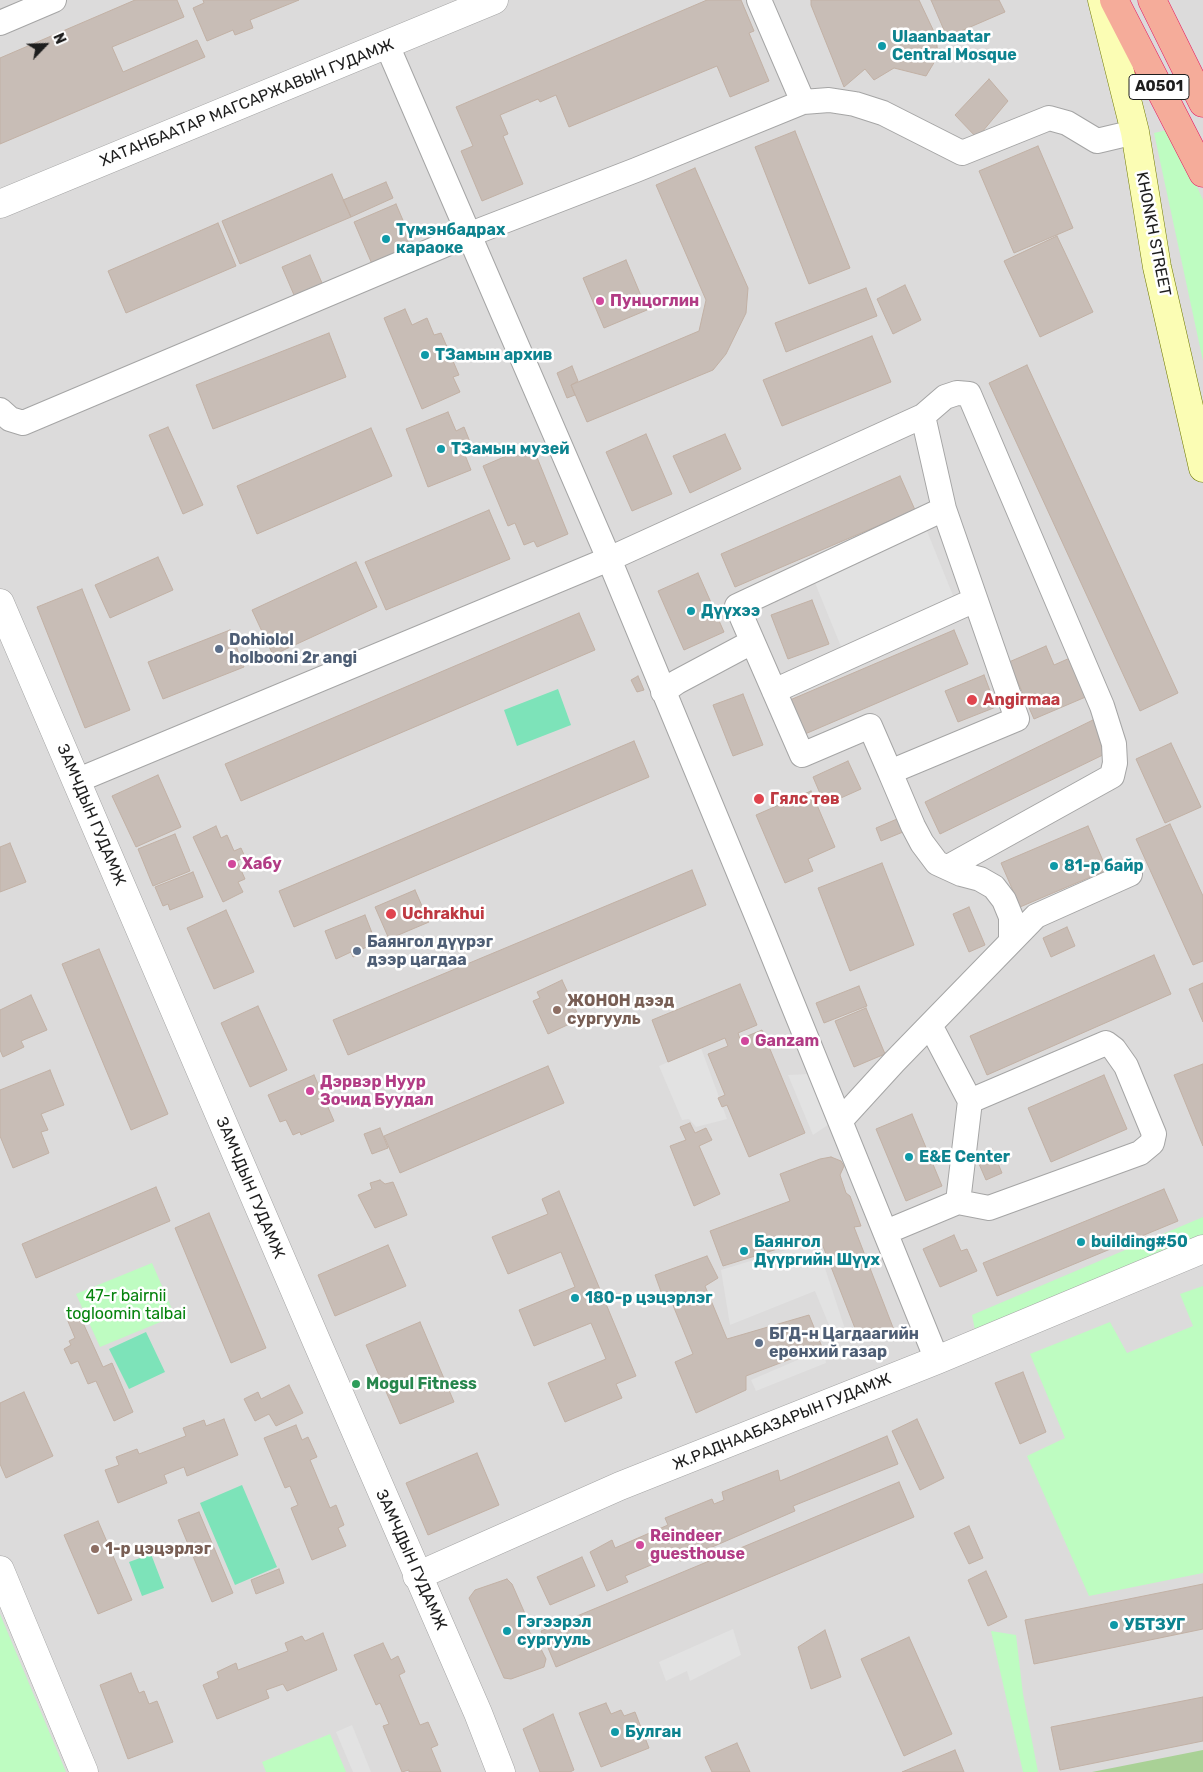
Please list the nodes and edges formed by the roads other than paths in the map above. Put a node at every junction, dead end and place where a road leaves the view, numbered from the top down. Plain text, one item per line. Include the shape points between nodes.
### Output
1 (54, 0) edge
2 (494, 0) edge
3 (759, 0) edge
4 (1102, 0) edge
5 (1114, 0) edge
6 (1152, 0) edge
7 (0, 23) edge
8 (387, 46) junction
9 (803, 102) junction
10 (1203, 103) edge
11 (1135, 132) junction
12 (1203, 174) edge
13 (0, 204) edge
14 (468, 235) junction
15 (0, 410) edge
16 (923, 416) junction
17 (1203, 468) edge
18 (944, 509) junction
19 (609, 559) junction
20 (975, 600) junction
21 (0, 603) edge
22 (752, 642) junction
23 (774, 691) junction
24 (663, 692) junction
25 (890, 772) junction
26 (76, 781) junction
27 (948, 867) junction
28 (1130, 874) dead end
29 (1011, 940) junction
30 (930, 1025) junction
31 (970, 1101) junction
32 (841, 1120) junction
33 (958, 1202) junction
34 (886, 1232) junction
35 (1203, 1249) edge
36 (937, 1360) junction
37 (0, 1570) edge
38 (417, 1576) junction
39 (84, 1772) edge
40 (501, 1772) edge

1 - 7 street
2 - 8 street, ХАТАНБААТАР МАГСАРЖАВЫН ГУДАМЖ
3 - 9 street
4 - 11 main road, KHONKH STREET
5 - 12 highway, A0501
6 - 10 highway, A0501
8 - 13 street, ХАТАНБААТАР МАГСАРЖАВЫН ГУДАМЖ
8 - 14 street
9 - 11 street via 829,100 855,104 883,113 962,153 1049,118 1067,123 1097,142
9 - 14 street
11 - 17 main road, KHONKH STREET via 1157,267
14 - 15 street via 23,423 10,419
14 - 19 street
16 - 18 street
16 - 19 street
16 - 27 street via 945,397 969,394 1102,706 1114,744 1112,776
18 - 20 street
18 - 22 street via 737,606
19 - 24 street
19 - 26 street
20 - 23 street
20 - 25 street via 1017,719
21 - 26 street, ЗАМЧДЫН ГУДАМЖ
22 - 23 street
22 - 24 street
23 - 25 street via 802,755 870,726
24 - 32 street
25 - 27 street via 922,843 937,863
26 - 38 street, ЗАМЧДЫН ГУДАМЖ
27 - 29 street via 994,887 1011,917
28 - 29 street via 1036,916
29 - 30 street
30 - 31 street
30 - 32 street
31 - 33 street
31 - 33 street via 1106,1043 1114,1048 1126,1066 1154,1134 1152,1143 1140,1153 989,1208
32 - 34 street
33 - 34 street
34 - 36 street
35 - 36 street, Ж.РАДНААБАЗАРЫН ГУДАМЖ
36 - 38 street, Ж.РАДНААБАЗАРЫН ГУДАМЖ via 620,1486
37 - 39 street
38 - 40 street, ЗАМЧДЫН ГУДАМЖ

